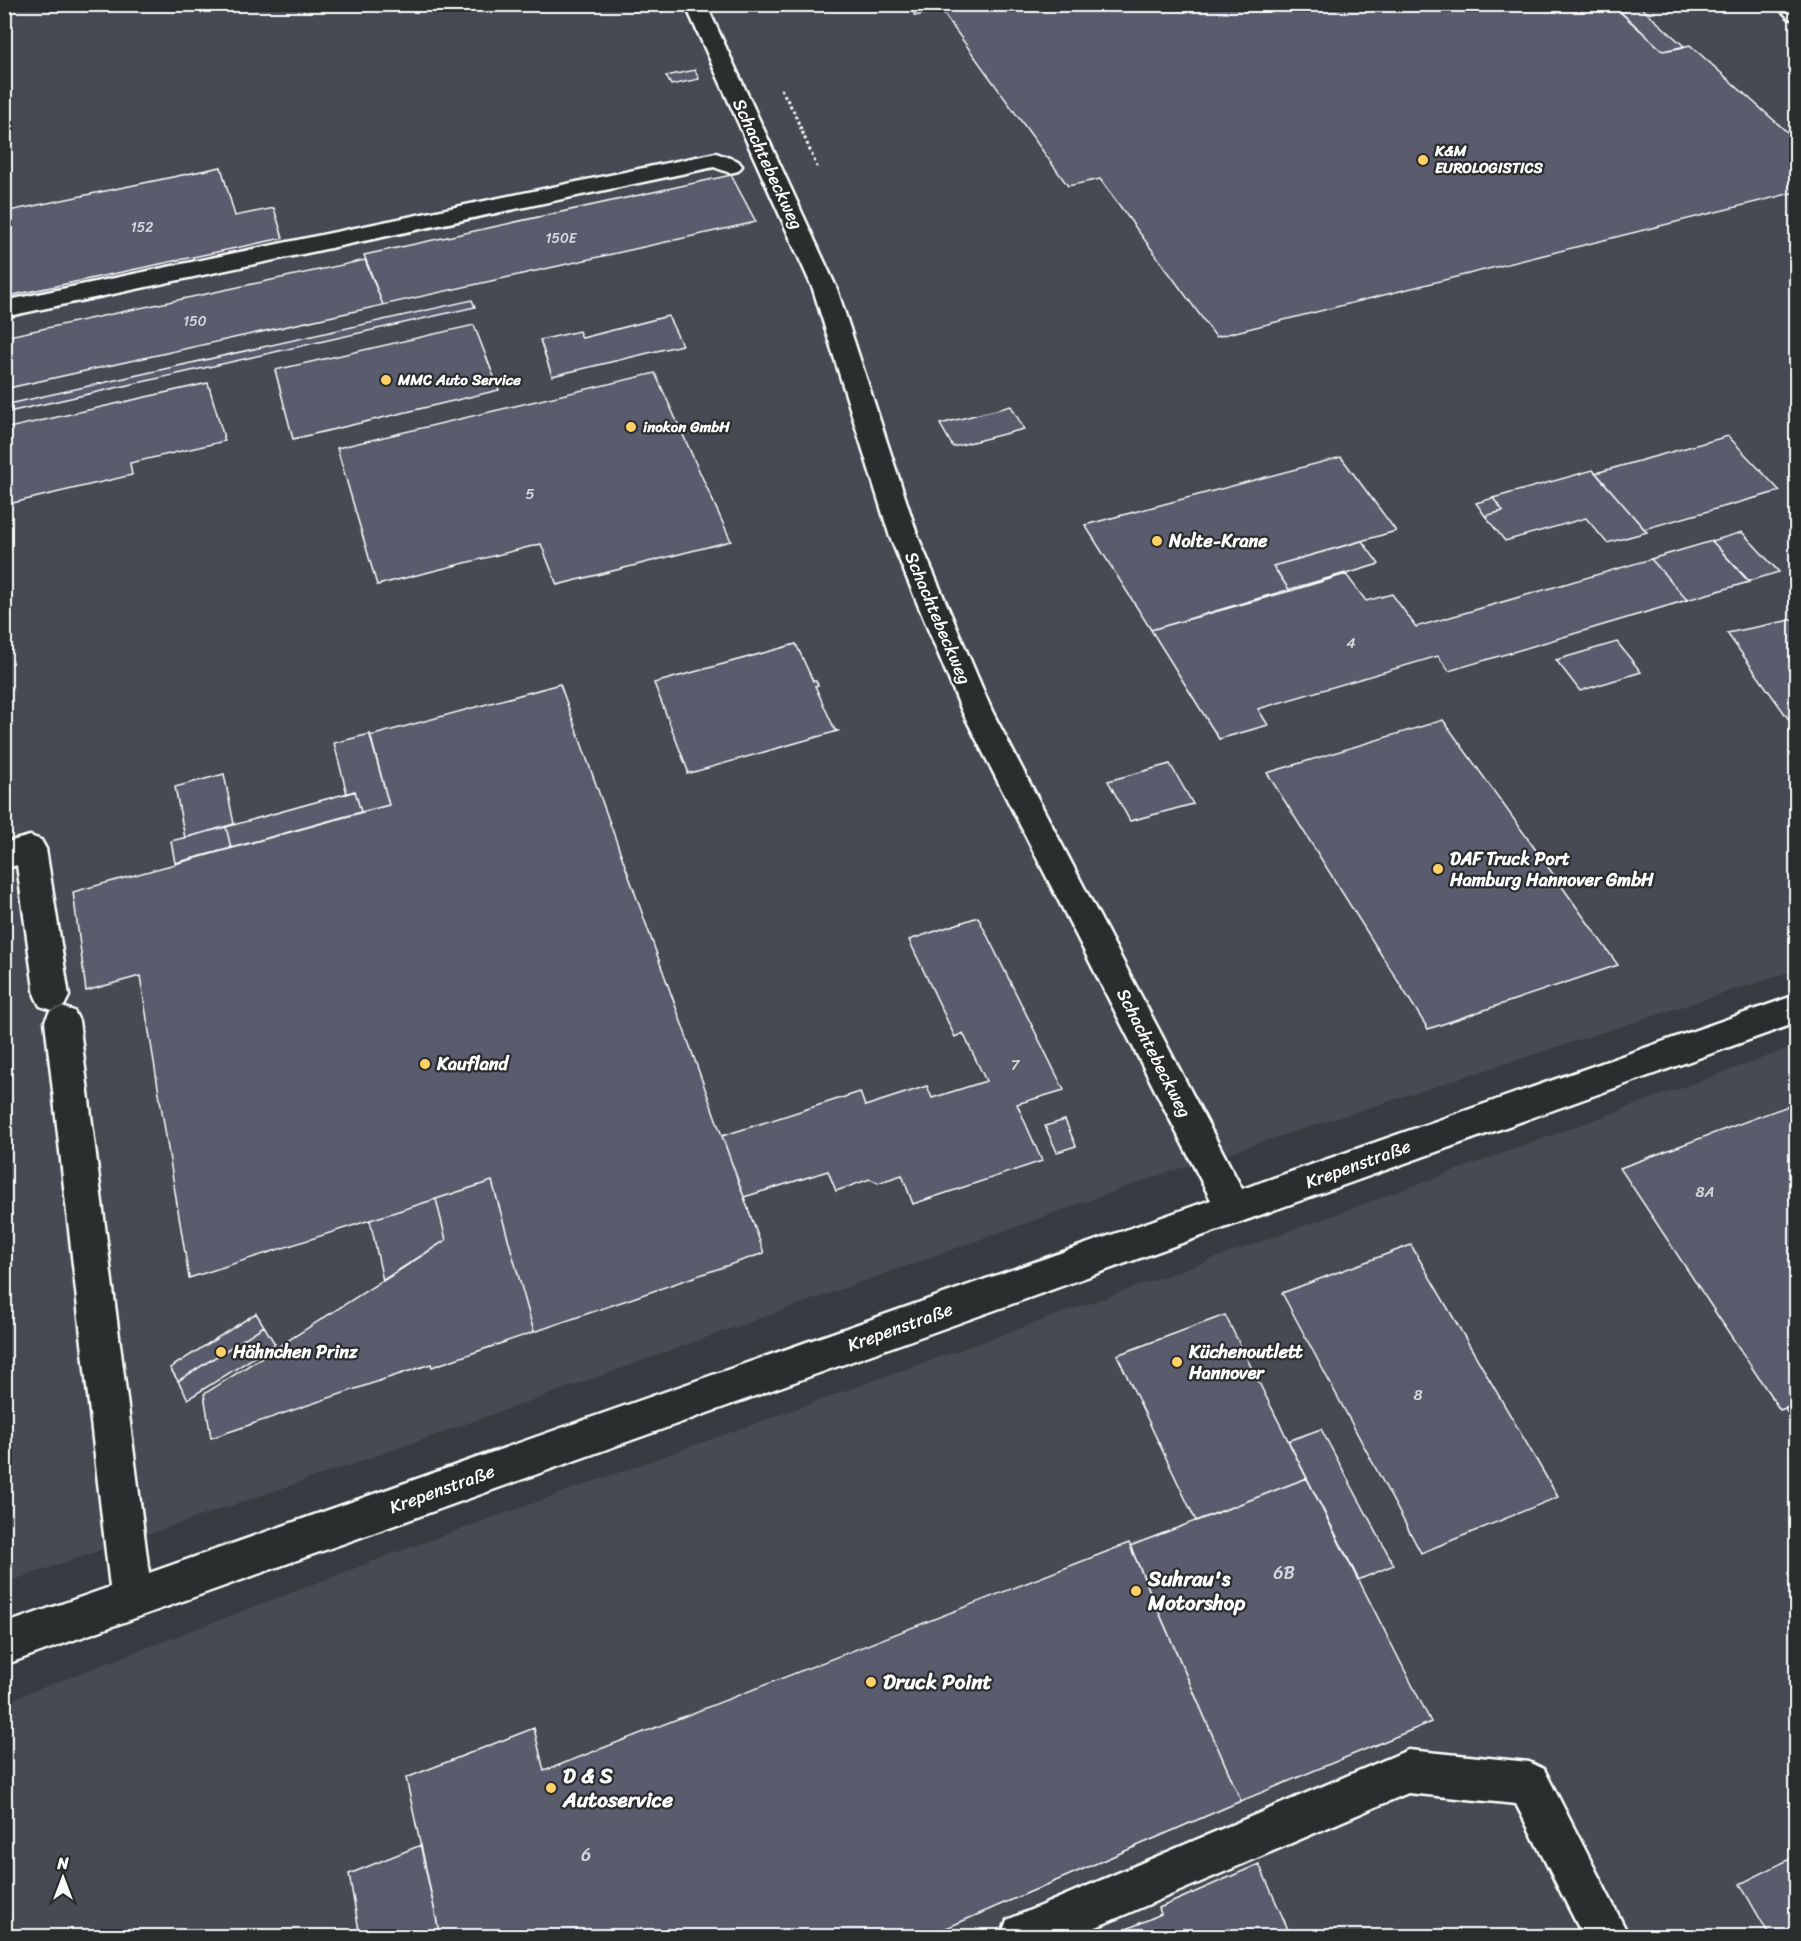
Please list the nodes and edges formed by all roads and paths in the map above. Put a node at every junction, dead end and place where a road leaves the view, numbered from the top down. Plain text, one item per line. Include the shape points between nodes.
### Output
1 (695, 4) edge
2 (1785, 4) edge
3 (1797, 14) edge
4 (730, 166) dead end
5 (4, 309) edge
6 (4, 856) edge
7 (1797, 1009) edge
8 (1234, 1209) junction
9 (132, 1599) junction
10 (4, 1645) edge
11 (1023, 1936) edge
12 (1607, 1936) edge

1 - 8 street, Schachtebeckweg via 825,289 904,537 978,711
2 - 3 street
4 - 5 street via 716,160
6 - 9 street via 30,849 56,1013
7 - 8 street, Krepenstraße
8 - 9 street, Krepenstraße
9 - 10 street, Krepenstraße
11 - 12 street via 1408,1771 1529,1784

